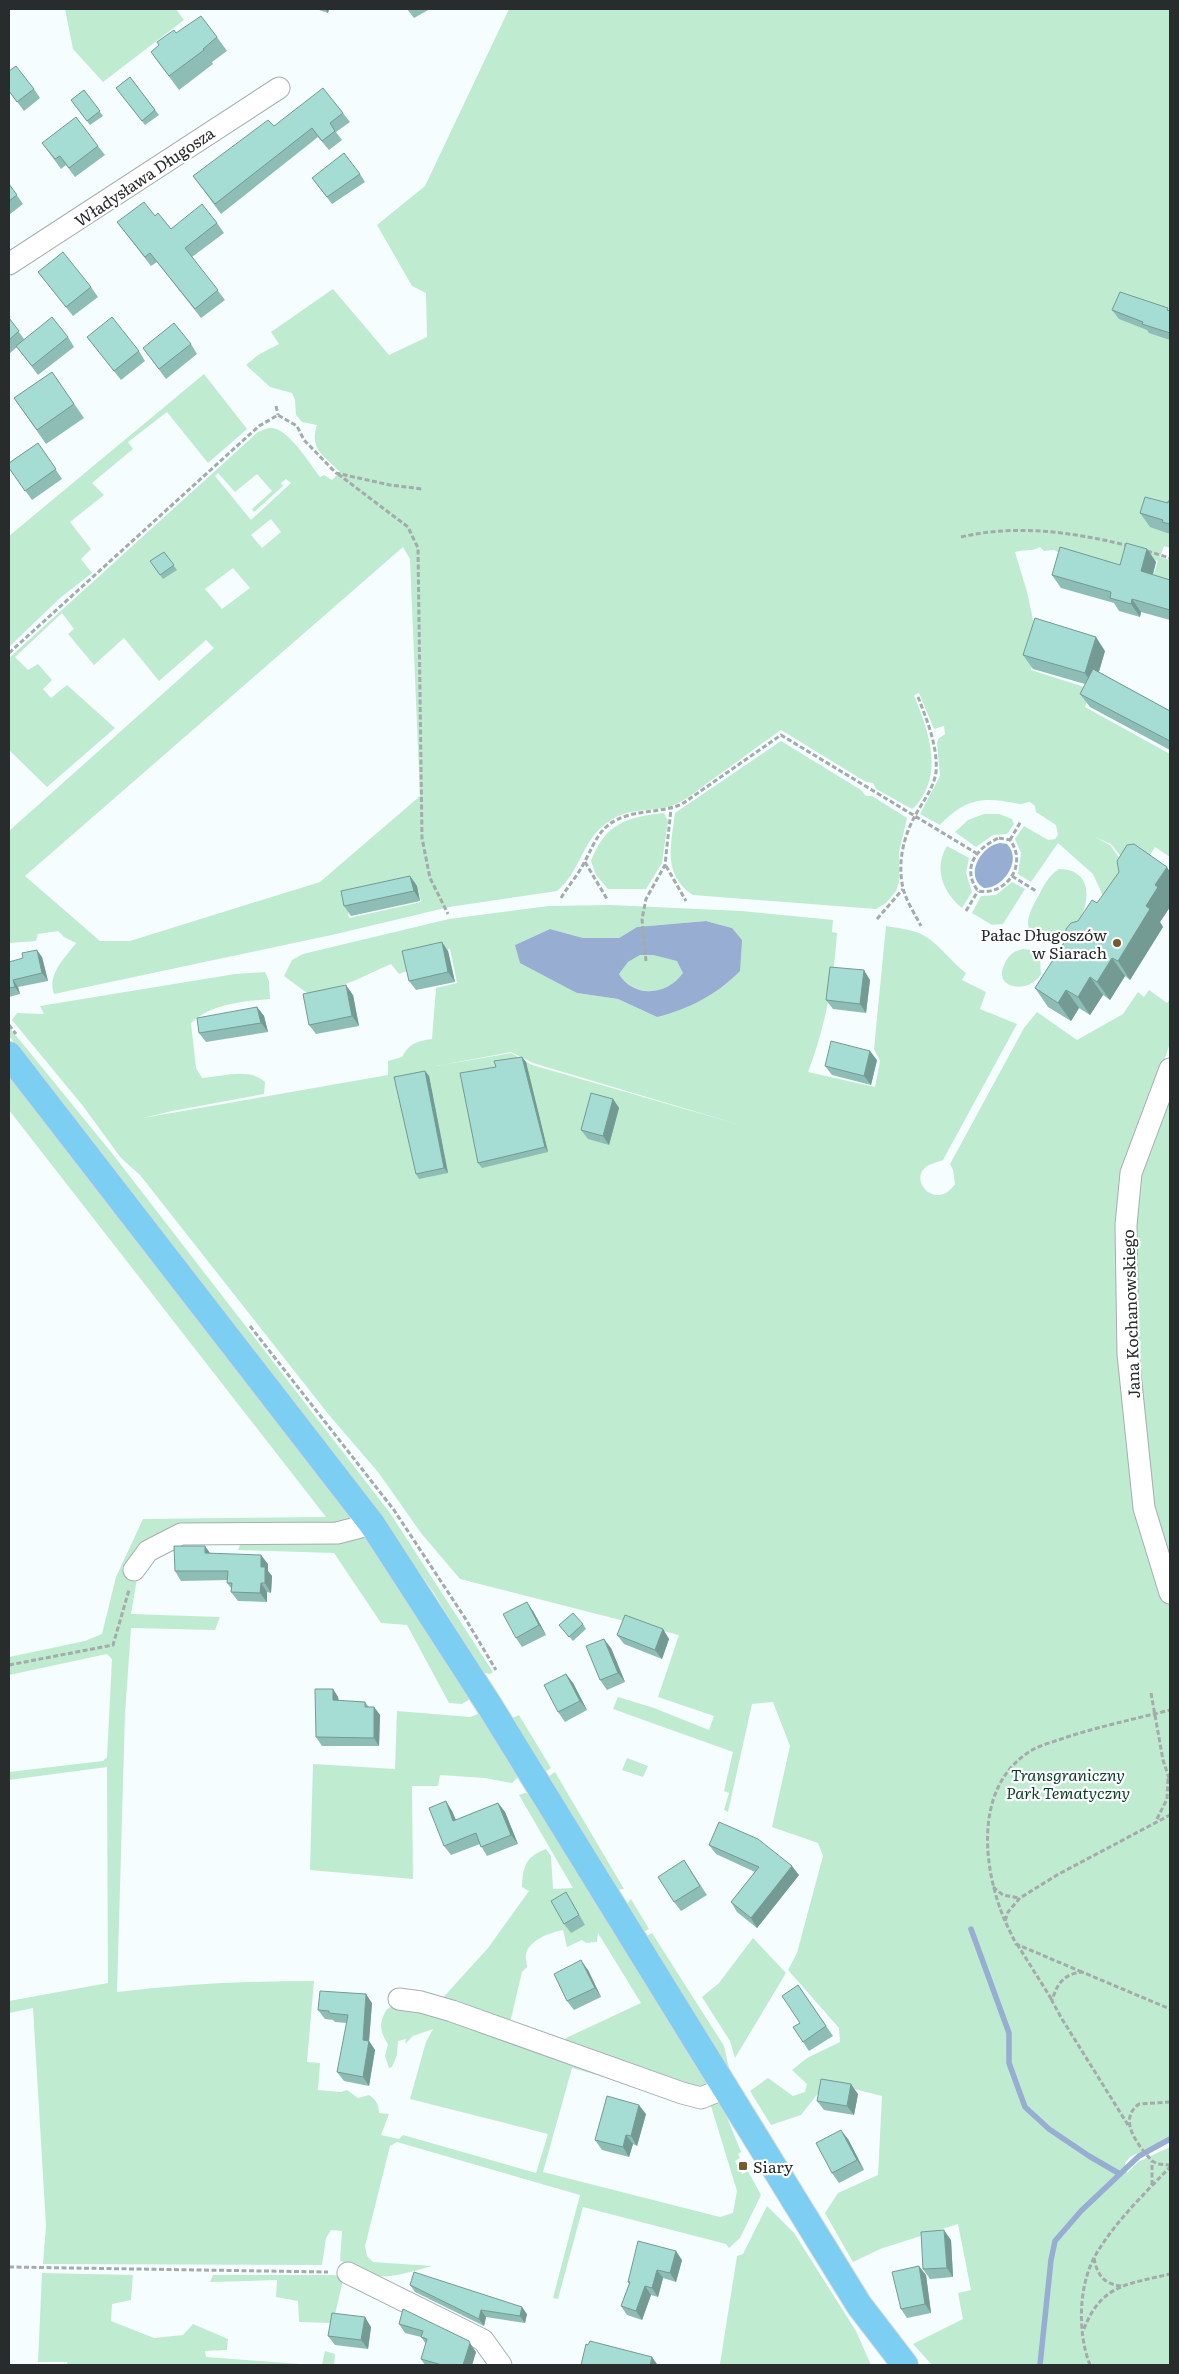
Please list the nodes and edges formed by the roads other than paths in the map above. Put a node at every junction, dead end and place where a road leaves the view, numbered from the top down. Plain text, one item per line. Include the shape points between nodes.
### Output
1 (279, 88) dead end
2 (9, 264) edge
3 (9, 1054) edge
4 (1170, 1069) edge
5 (372, 1524) junction
6 (134, 1570) road end
7 (1170, 1593) edge
8 (399, 1999) dead end
9 (724, 2088) junction
10 (348, 2272) road end
11 (501, 2365) edge
12 (905, 2365) edge

1 - 2 street, Władysława Długosza
3 - 5 main road
4 - 7 street, Jana Kochanowskiego via 1131,1173 1126,1225 1128,1354 1144,1508
5 - 6 street via 337,1533 181,1534 148,1552
5 - 9 main road via 489,1705
8 - 9 street via 422,2002 682,2093 701,2098
9 - 12 main road via 859,2305
10 - 11 street via 482,2340

